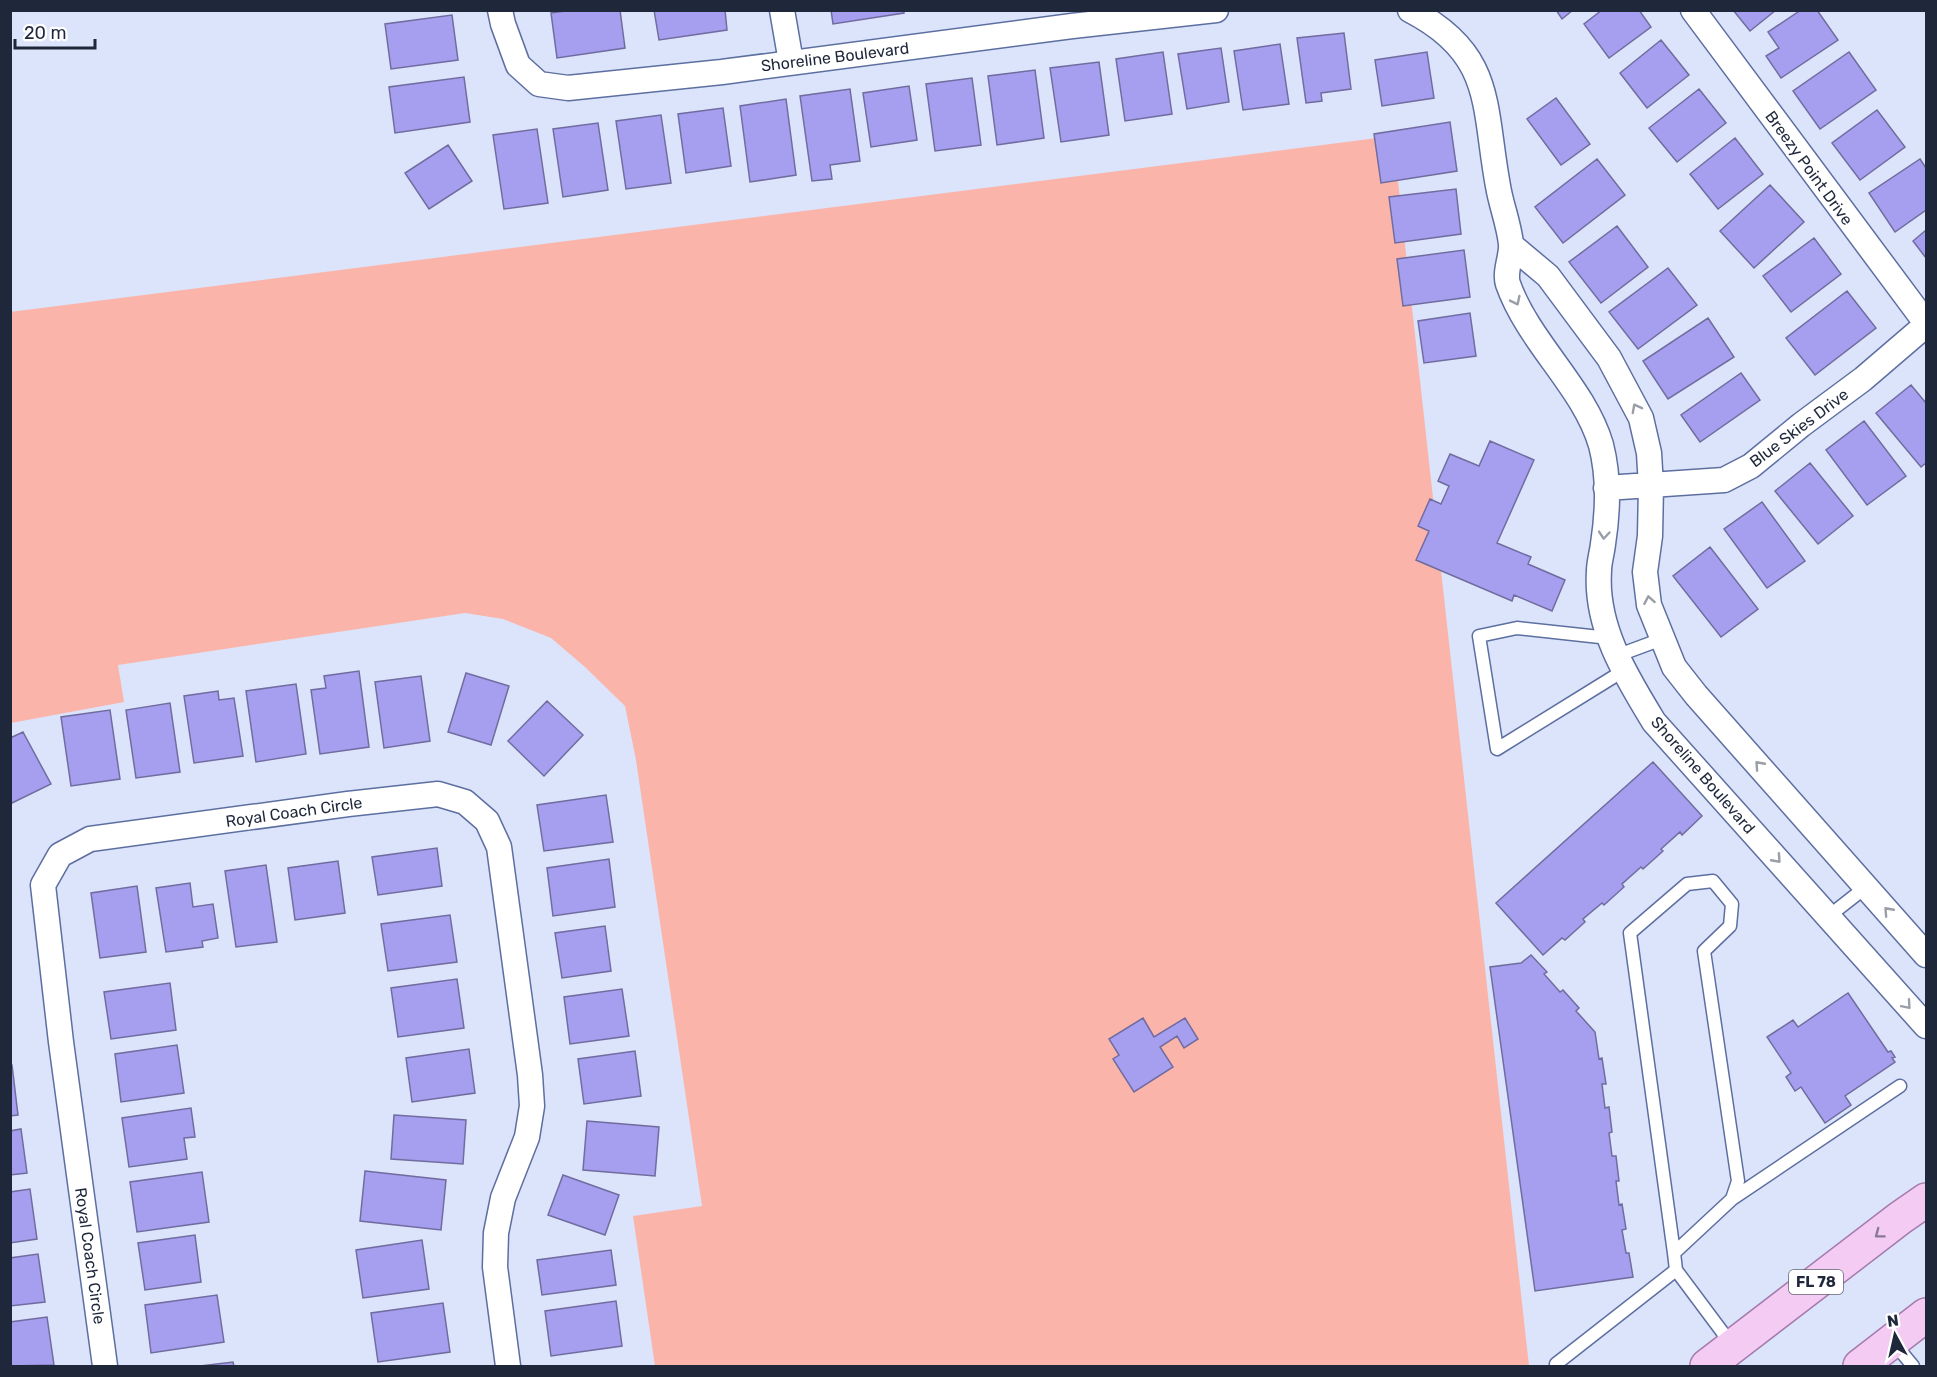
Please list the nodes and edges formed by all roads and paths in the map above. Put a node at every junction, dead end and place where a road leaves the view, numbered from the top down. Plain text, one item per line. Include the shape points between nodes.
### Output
1 (500, 10) edge
2 (782, 10) edge
3 (1216, 10) edge
4 (1410, 10) edge
5 (1694, 10) edge
6 (1071, 18) edge
7 (791, 62) junction
8 (1511, 245) junction
9 (1926, 324) edge
10 (1651, 486) junction
11 (1606, 488) junction
12 (1662, 639) junction
13 (1616, 655) junction
14 (1866, 887) junction
15 (1829, 916) junction
16 (1926, 955) edge
17 (1926, 1026) edge
18 (1900, 1086) dead end
19 (1732, 1199) junction
20 (1926, 1200) edge
21 (1674, 1253) junction
22 (1676, 1270) junction
23 (1926, 1315) edge
24 (1893, 1341) junction
25 (1733, 1346) junction
26 (1556, 1364) dead end
27 (105, 1366) edge
28 (508, 1366) edge
29 (1707, 1366) edge
30 (1860, 1366) edge
31 (1913, 1366) edge

1 - 7 street, Shoreline Boulevard via 518,65 539,84 568,88
2 - 7 street
3 - 6 street, Shoreline Boulevard
4 - 8 street, Shoreline Boulevard via 1449,35 1468,58 1482,86
5 - 9 street, Breezy Point Drive
6 - 7 street, Shoreline Boulevard
10 -> 8 street via 1641,418 1609,358 1548,276
8 -> 11 street, Shoreline Boulevard via 1507,282 1532,332 1588,412 1601,445
9 - 10 street, Blue Skies Drive via 1863,379 1750,466 1724,480
10 - 11 street, Blue Skies Drive
12 -> 10 street via 1649,605 1645,573
11 -> 13 street, Shoreline Boulevard via 1600,601
12 - 13 lane
14 -> 12 street via 1696,695 1674,667
13 - 13 lane via 1517,628 1479,636 1497,749
13 -> 15 street, Shoreline Boulevard via 1654,722
14 - 15 lane
16 -> 14 street
15 -> 17 street, Shoreline Boulevard
18 - 19 lane
19 - 21 lane
19 - 21 lane via 1738,1181 1704,951 1730,926 1732,904 1713,881 1687,884 1630,933
20 -> 25 main road, FL 78
21 - 22 lane
22 - 25 lane
22 - 26 lane
23 - 24 main road
24 - 30 main road
24 - 31 lane
25 - 29 main road, FL 78
27 - 28 street, Royal Coach Circle via 43,885 60,855 90,839 438,794 465,802 487,821 499,847 530,1075 532,1106 527,1137 503,1198 496,1233 495,1267

